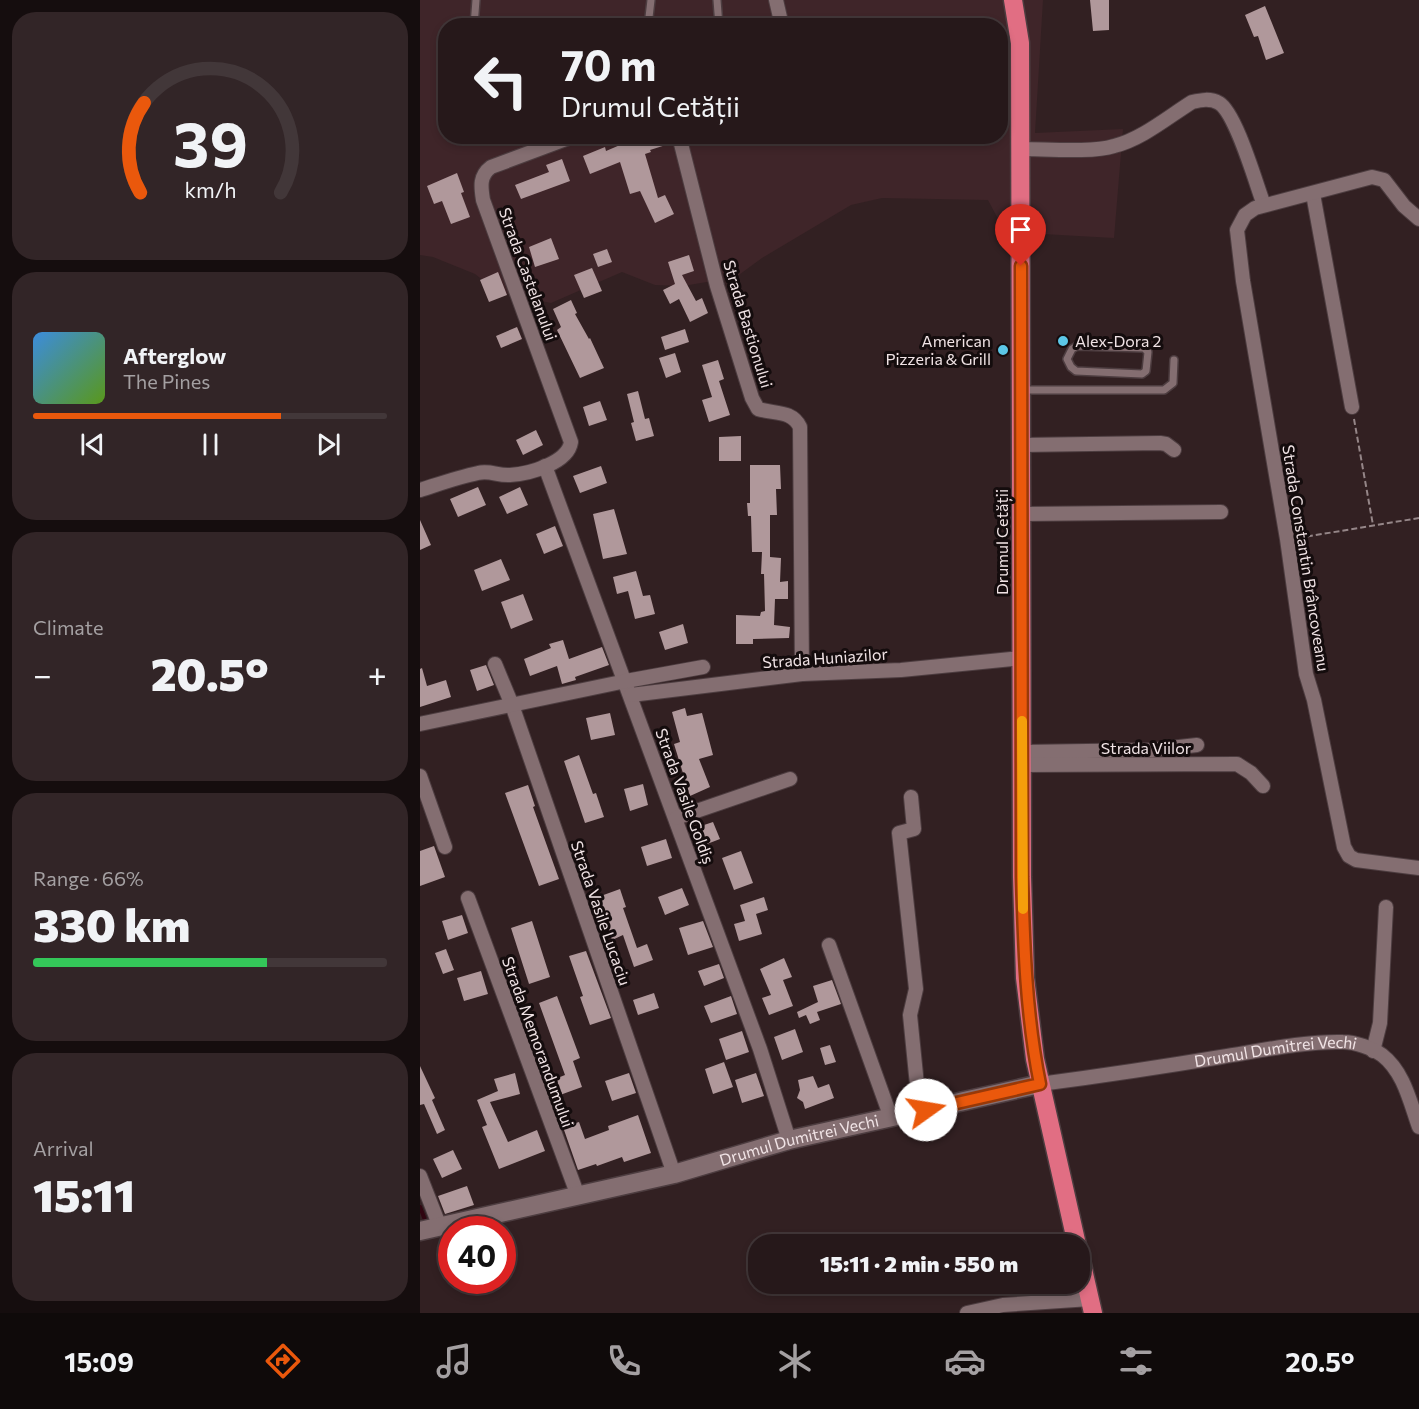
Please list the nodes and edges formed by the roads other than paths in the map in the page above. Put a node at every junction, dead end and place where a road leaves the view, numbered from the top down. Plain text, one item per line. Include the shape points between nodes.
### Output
1 (476, 0) edge
2 (651, 0) edge
3 (717, 0) edge
4 (776, 0) edge
5 (1013, 0) edge
6 (475, 18) edge
7 (649, 18) edge
8 (718, 18) edge
9 (780, 18) edge
10 (553, 144) edge
11 (681, 144) edge
12 (1021, 149) junction
13 (1313, 194) junction
14 (1263, 205) junction
15 (1417, 215) edge
16 (1067, 359) joint
17 (1174, 360) dead end
18 (1021, 390) junction
19 (1352, 407) road end
20 (1022, 445) junction
21 (1174, 450) dead end
22 (545, 466) junction
23 (420, 490) edge
24 (1221, 512) dead end
25 (1022, 514) junction
26 (1022, 658) junction
27 (495, 664) dead end
28 (703, 667) dead end
29 (802, 674) junction
30 (626, 681) junction
31 (631, 695) junction
32 (512, 705) junction
33 (420, 724) edge
34 (1197, 745) dead end
35 (1022, 759) junction
36 (420, 776) edge
37 (790, 778) dead end
38 (1263, 786) dead end
39 (911, 797) dead end
40 (676, 818) junction
41 (445, 847) dead end
42 (1419, 868) edge
43 (468, 898) dead end
44 (1386, 907) dead end
45 (829, 945) dead end
46 (1373, 1051) junction
47 (1040, 1084) junction
48 (926, 1110) junction
49 (891, 1118) junction
50 (1419, 1126) edge
51 (789, 1140) junction
52 (674, 1174) junction
53 (420, 1176) edge
54 (578, 1196) junction
55 (489, 1216) edge
56 (438, 1222) edge
57 (438, 1227) edge
58 (420, 1231) edge
59 (1074, 1234) edge
60 (1091, 1306) edge
61 (967, 1313) edge

1 - 6 lane
2 - 7 lane
3 - 8 lane
4 - 9 street
5 - 12 highway, Drumul Cetății via 1020,43
10 - 22 street, Strada Castelanului via 491,167 482,177 481,187 571,442 564,456
11 - 29 street, Strada Bastionului via 717,286 752,398 758,409 785,414 796,419 800,427
12 - 14 street via 1114,146 1191,102 1216,101 1227,109 1233,122
12 - 18 highway, Drumul Cetății
13 - 14 street
13 - 15 street via 1378,178
13 - 19 street
14 - 42 street, Strada Constantin Brâncoveanu via 1245,215 1238,230 1243,281 1306,674 1344,847 1356,860
16 - 16 lane via 1076,371 1142,374 1146,371 1148,352 1138,347 1077,346
17 - 18 lane via 1173,383 1164,390
18 - 20 highway, Drumul Cetății
20 - 21 street via 1160,443
20 - 25 highway, Drumul Cetății
22 - 23 street, Strada Castelanului via 510,475 478,473
22 - 30 street, Strada Vasile Goldiș
24 - 25 street
25 - 26 highway, Drumul Cetății
26 - 29 street, Strada Huniazilor via 901,670
26 - 35 highway, Drumul Cetății
27 - 32 street, Strada Vasile Lucaciu
28 - 30 street
29 - 31 street, Strada Huniazilor
30 - 31 street, Strada Vasile Goldiș
30 - 32 street
31 - 40 street, Strada Vasile Goldiș
32 - 33 street
32 - 52 street, Strada Vasile Lucaciu
34 - 35 street
35 - 38 street, Strada Viilor via 1237,764
35 - 47 highway, Drumul Cetății via 1025,978
36 - 41 street
37 - 40 street
39 - 48 street via 914,829 899,832 916,989 910,1015 917,1085
40 - 51 street, Strada Vasile Goldiș
43 - 54 street, Strada Memorandumului
44 - 46 street via 1380,1023
45 - 49 street
46 - 47 street, Drumul Dumitrei Vechi via 1345,1042 1316,1043
46 - 50 street, Drumul Dumitrei Vechi via 1394,1067
47 - 48 street, Drumul Dumitrei Vechi
47 - 59 highway, Drumul Cetății
48 - 49 street, Drumul Dumitrei Vechi
49 - 51 street, Drumul Dumitrei Vechi
51 - 52 street, Drumul Dumitrei Vechi
52 - 54 street, Drumul Dumitrei Vechi
53 - 56 street
54 - 55 street, Drumul Dumitrei Vechi
57 - 58 street, Drumul Dumitrei Vechi
60 - 61 street via 1003,1305

